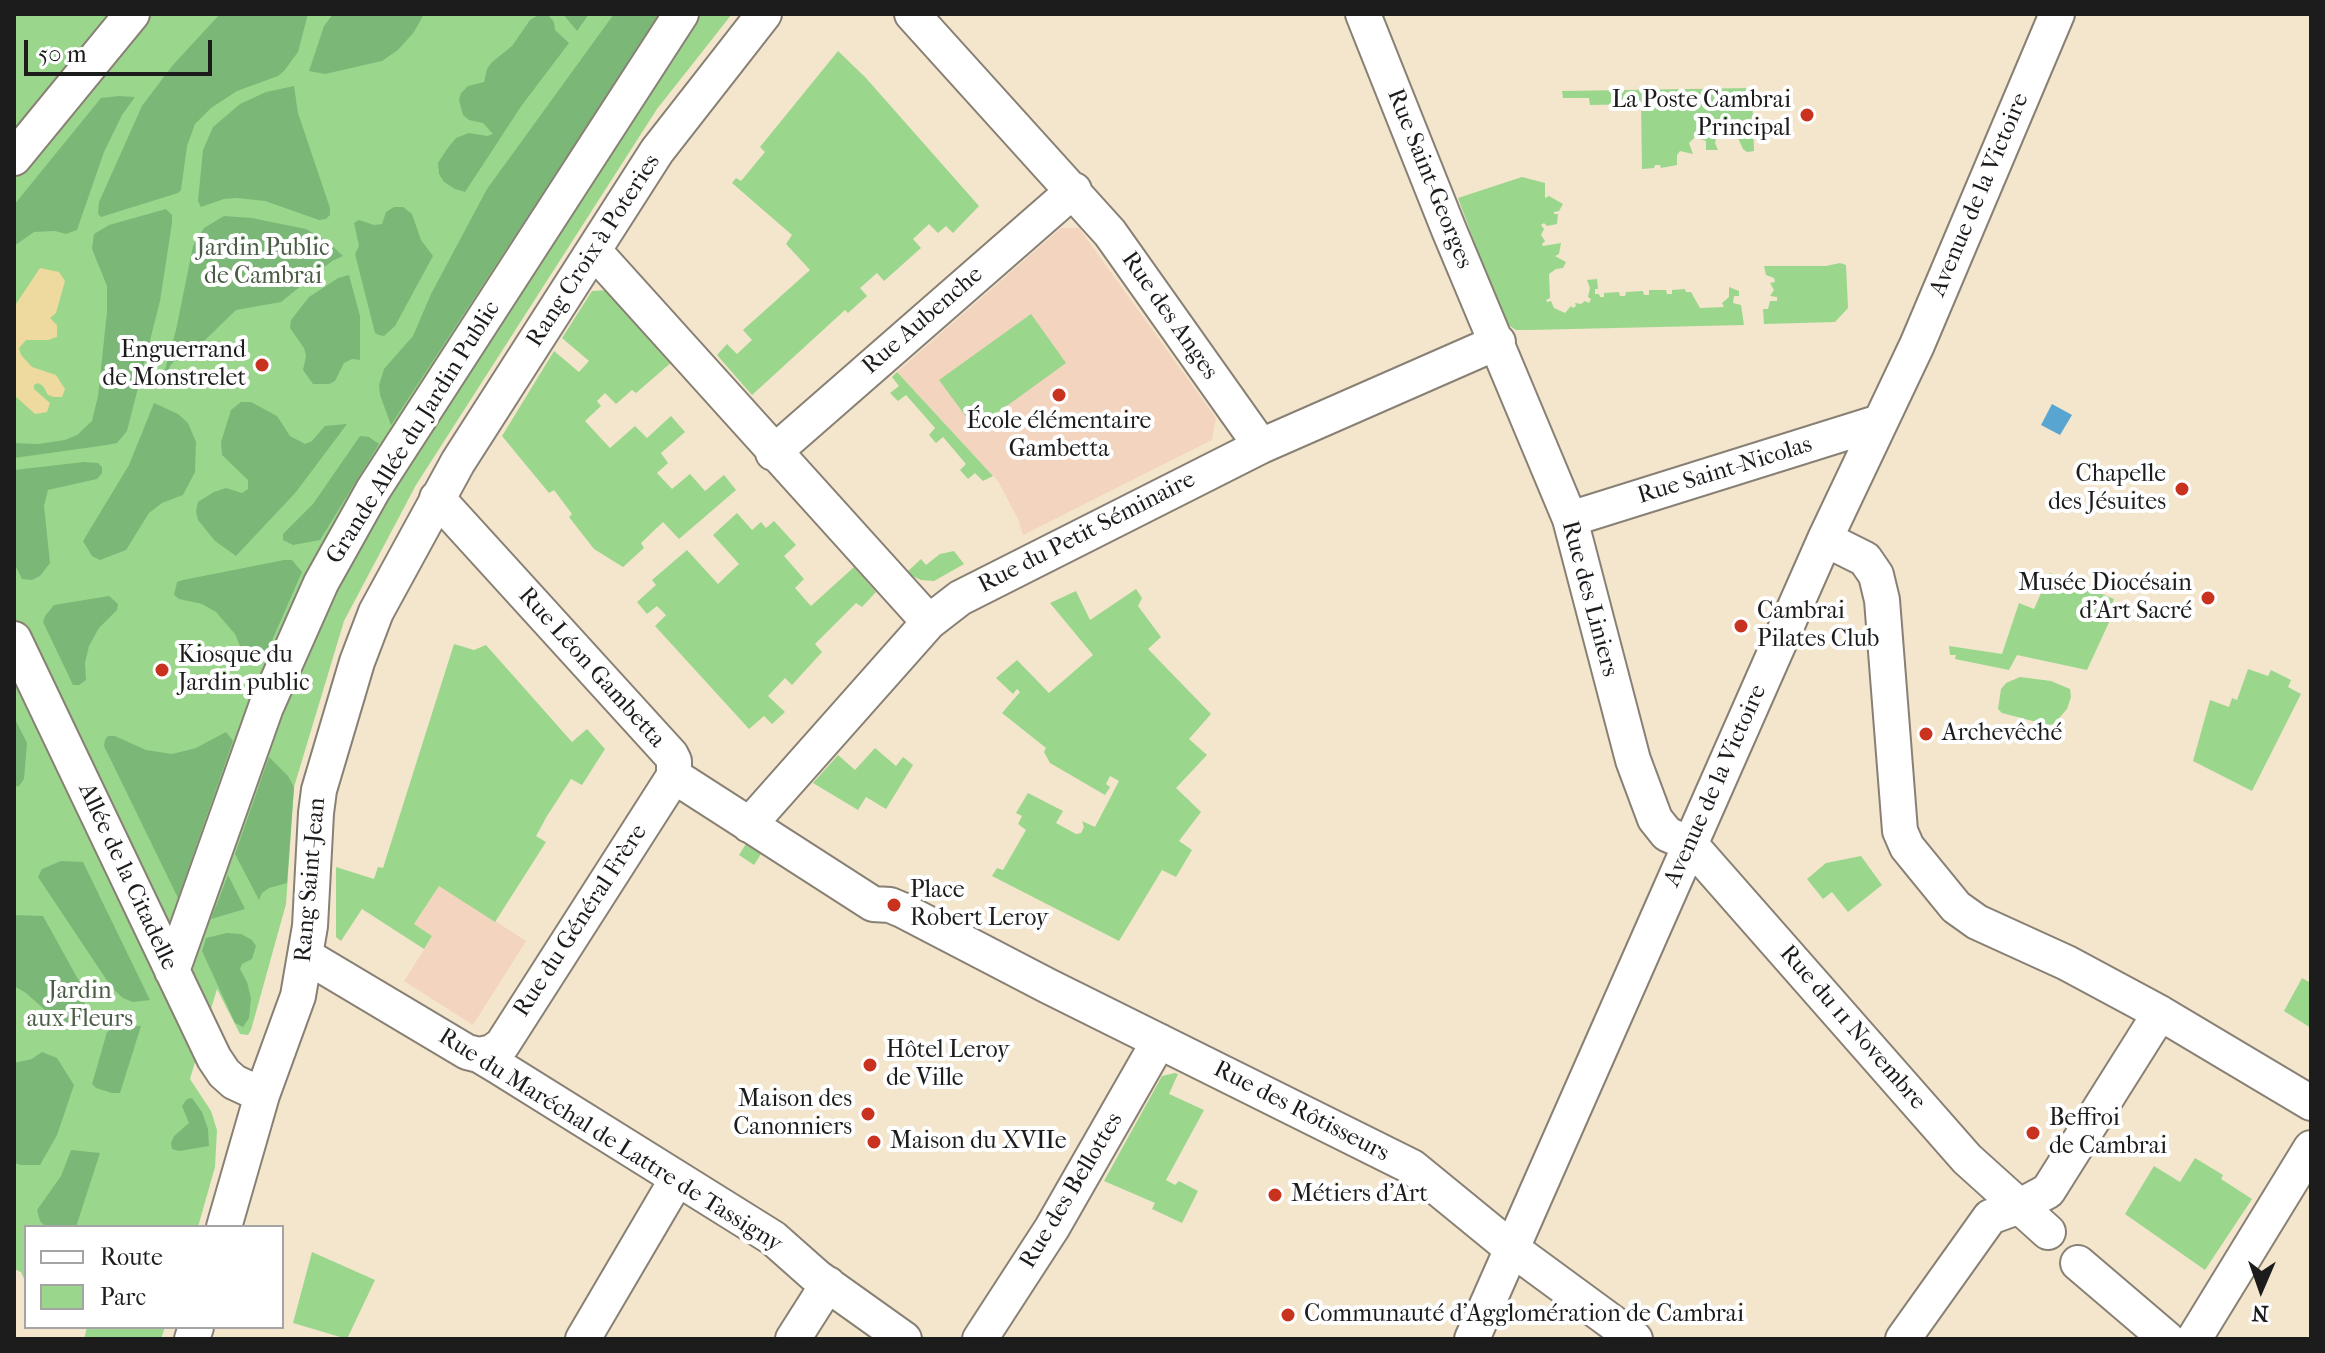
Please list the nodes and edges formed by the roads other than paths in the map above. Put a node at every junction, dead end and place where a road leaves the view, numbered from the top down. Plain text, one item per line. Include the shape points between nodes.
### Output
1 (132, 14) edge
2 (681, 14) edge
3 (764, 14) edge
4 (912, 14) edge
5 (1363, 14) edge
6 (2057, 14) edge
7 (14, 158) edge
8 (1074, 190) junction
9 (594, 251) junction
10 (1498, 342) junction
11 (1880, 422) junction
12 (1261, 446) junction
13 (773, 453) junction
14 (437, 498) junction
15 (1570, 519) junction
16 (1825, 539) junction
17 (929, 622) junction
18 (14, 639) edge
19 (674, 776) junction
20 (749, 825) junction
21 (1690, 844) junction
22 (306, 956) junction
23 (172, 971) junction
24 (2160, 1013) junction
25 (1159, 1041) junction
26 (479, 1055) junction
27 (262, 1095) junction
28 (2311, 1103) edge
29 (2311, 1148) edge
30 (677, 1179) junction
31 (2020, 1206) junction
32 (225, 1225) edge
33 (2048, 1232) dead end
34 (1511, 1248) junction
35 (2078, 1263) dead end
36 (828, 1284) junction
37 (583, 1339) edge
38 (793, 1339) edge
39 (904, 1339) edge
40 (980, 1339) edge
41 (1472, 1339) edge
42 (1635, 1339) edge
43 (1903, 1339) edge
44 (2167, 1339) edge
45 (2194, 1339) edge

1 - 7 street
2 - 23 street, Grande Allée du Jardin Public via 331,564 266,707
3 - 9 street, Rang Croix à Poteries via 673,129
4 - 8 street, Rue des Anges
5 - 10 street, Rue Saint-Georges
6 - 11 street, Avenue de la Victoire
8 - 12 street, Rue des Anges
8 - 13 street, Rue Aubenche
9 - 13 street
9 - 14 street, Rang Croix à Poteries
10 - 12 street, Rue du Petit Séminaire
10 - 15 street, Rue des Liniers
11 - 15 street, Rue Saint-Nicolas
11 - 16 street, Avenue de la Victoire
12 - 17 street, Rue du Petit Séminaire via 989,583
13 - 17 street
14 - 19 street, Rue Léon Gambetta via 671,755
14 - 22 street, Rang Saint-Jean via 376,612 328,756 316,805
15 - 21 street, Rue des Liniers via 1633,760 1659,826
16 - 21 street, Avenue de la Victoire
16 - 24 street via 1865,559 1876,575 1899,821 1907,847 1967,916
17 - 20 street, Rue du Petit Séminaire
18 - 23 street, Allée de la Citadelle
19 - 20 street, Rue Léon Gambetta
19 - 26 street, Rue du Général Frère via 502,1045
20 - 25 street, Rue des Rôtisseurs via 873,904 902,910
21 - 31 street, Rue du 11 Novembre via 1967,1159
21 - 34 street, Avenue de la Victoire
22 - 26 street, Rue du Maréchal de Lattre de Tassigny
22 - 27 street, Rang Saint-Jean via 298,996
23 - 27 street, Allée de la Citadelle via 224,1073
24 - 28 street
24 - 31 street via 2048,1191
25 - 34 street, Rue des Rôtisseurs via 1412,1167
25 - 40 street, Rue des Bellottes via 1052,1228
26 - 30 street, Rue du Maréchal de Lattre de Tassigny
27 - 32 street, Rang Saint-Jean
29 - 45 street
30 - 36 street, Rue du Maréchal de Lattre de Tassigny via 773,1238
30 - 37 street
31 - 33 street, Rue du 11 Novembre
31 - 43 street via 1990,1217
34 - 41 street, Avenue de la Victoire
34 - 42 street, Rue des Rôtisseurs
35 - 44 street
36 - 38 street
36 - 39 street, Rue du Maréchal de Lattre de Tassigny

